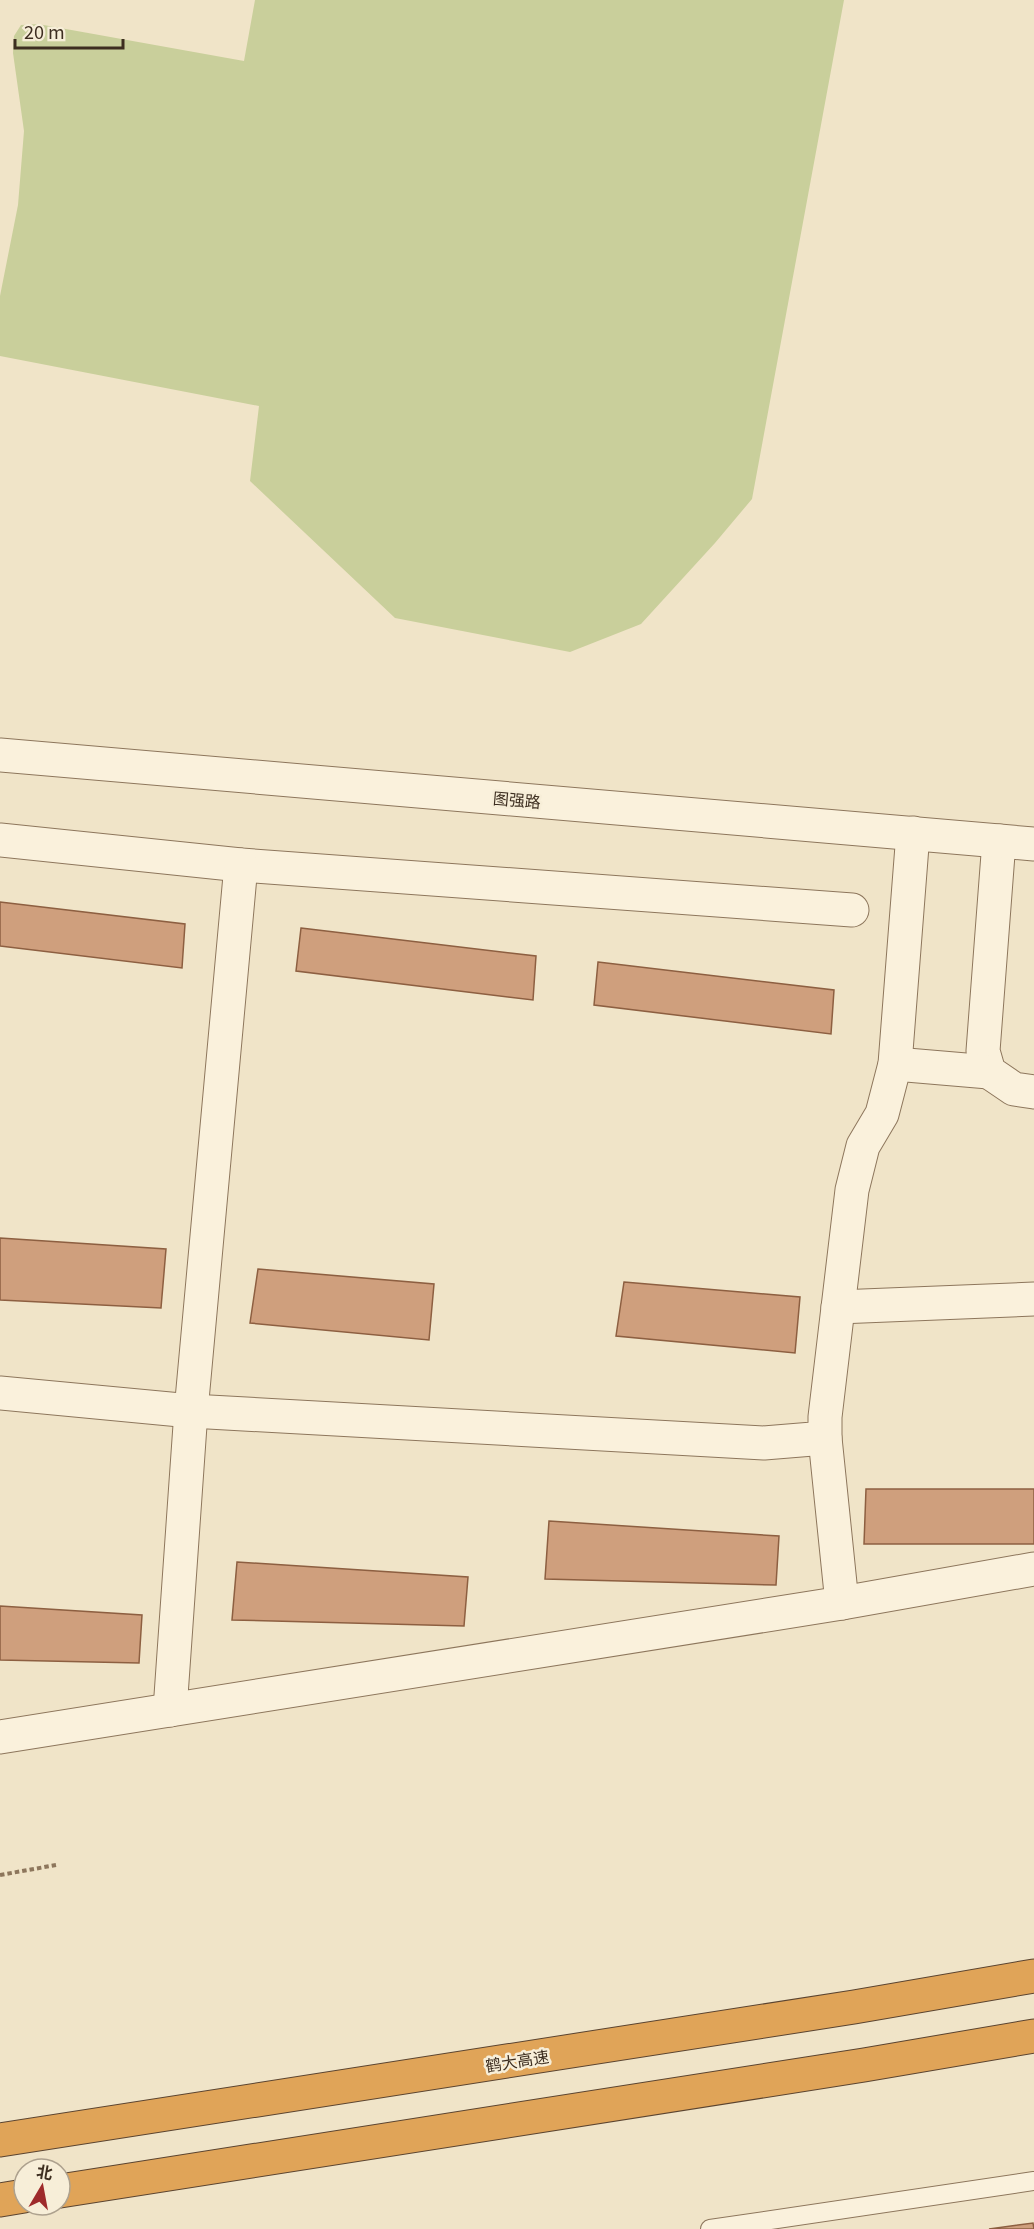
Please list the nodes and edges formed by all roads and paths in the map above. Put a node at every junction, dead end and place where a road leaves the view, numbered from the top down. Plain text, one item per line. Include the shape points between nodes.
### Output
1 (0, 754) edge
2 (913, 833) junction
3 (0, 840) edge
4 (999, 841) junction
5 (1034, 844) edge
6 (241, 865) junction
7 (852, 910) dead end
8 (895, 1064) junction
9 (989, 1072) junction
10 (1034, 1092) edge
11 (1034, 1299) edge
12 (838, 1307) junction
13 (0, 1393) edge
14 (190, 1411) junction
15 (825, 1438) junction
16 (1034, 1569) edge
17 (842, 1603) junction
18 (170, 1710) junction
19 (0, 1737) edge
20 (56, 1865) dead end
21 (0, 1875) edge
22 (1034, 1976) edge
23 (1034, 2036) edge
24 (0, 2140) edge
25 (1034, 2181) edge
26 (72, 2189) edge
27 (710, 2229) edge

1 - 2 street, 图强路
2 - 4 street, 图强路
2 - 8 street
3 - 6 street
4 - 5 street, 图强路
4 - 9 street via 983,1051
6 - 7 street
6 - 14 street
8 - 9 street
8 - 12 street via 882,1114 863,1146 852,1190
9 - 10 street via 1014,1089
11 - 12 street
12 - 15 street
13 - 14 street
14 - 15 street via 764,1443
14 - 18 street
15 - 17 street
16 - 17 street
17 - 18 street
18 - 19 street
20 - 21 path
22 - 24 highway, 鹤大高速
23 - 26 highway
25 - 27 lane

